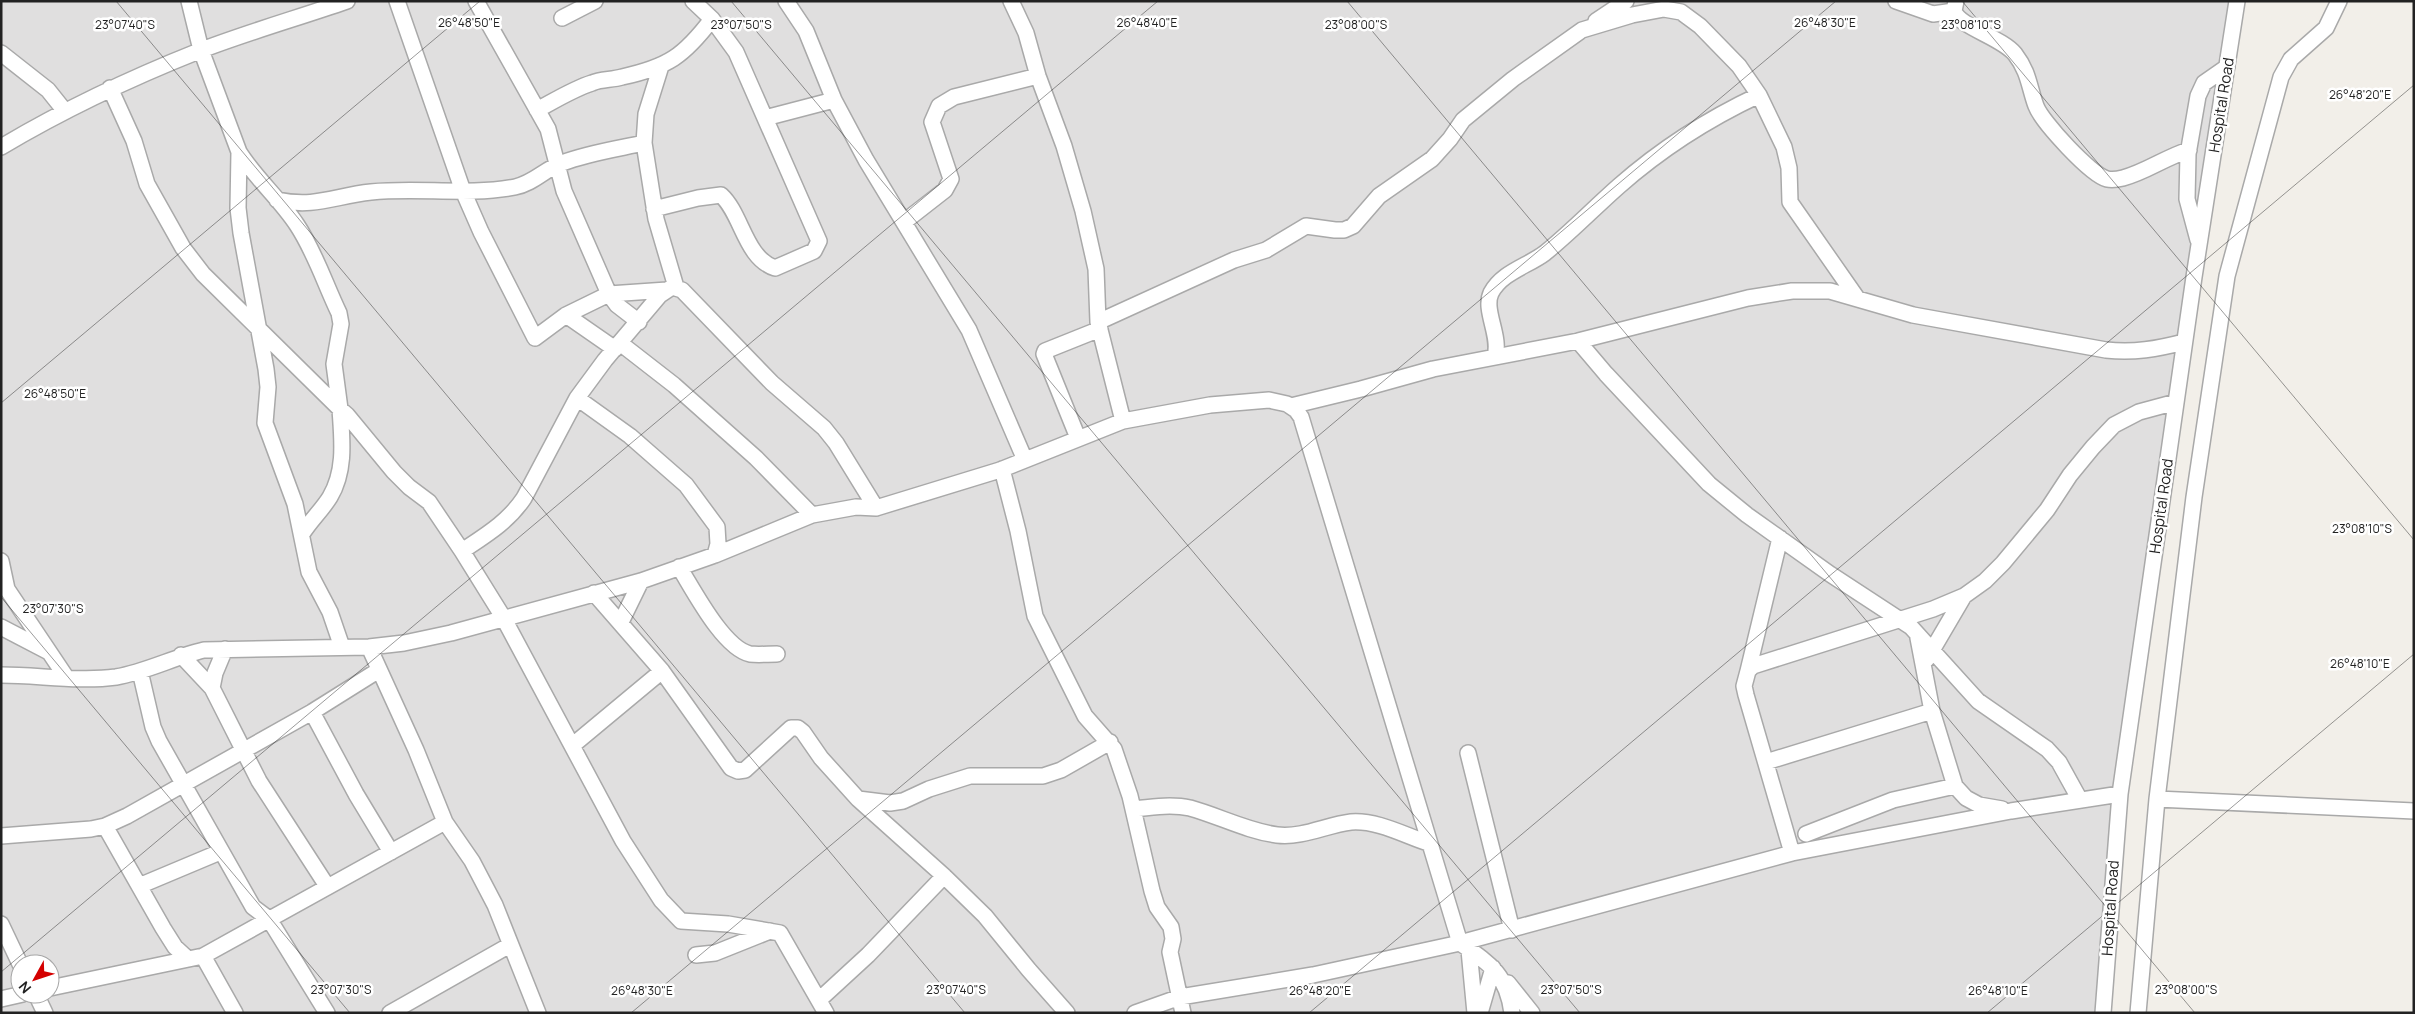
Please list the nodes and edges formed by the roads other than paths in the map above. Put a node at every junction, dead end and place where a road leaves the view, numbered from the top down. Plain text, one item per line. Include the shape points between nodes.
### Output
1 (189, 1) edge
2 (347, 1) edge
3 (397, 1) edge
4 (476, 1) edge
5 (595, 1) edge
6 (693, 1) edge
7 (786, 1) edge
8 (1011, 1) edge
9 (1626, 1) edge
10 (1684, 1) edge
11 (1896, 1) edge
12 (2237, 1) edge
13 (2339, 1) edge
14 (329, 4) edge
15 (1955, 6) edge
16 (562, 18) dead end
17 (712, 19) junction
18 (1700, 26) junction
19 (1582, 30) junction
20 (201, 50) junction
21 (1, 53) edge
22 (661, 66) junction
23 (2227, 67) junction
24 (1038, 76) junction
25 (110, 88) junction
26 (1759, 95) junction
27 (834, 100) junction
28 (64, 110) junction
29 (537, 110) junction
30 (765, 118) junction
31 (644, 143) junction
32 (1, 146) edge
33 (2190, 150) junction
34 (239, 152) junction
35 (556, 166) junction
36 (463, 191) junction
37 (277, 200) junction
38 (654, 209) junction
39 (904, 222) junction
40 (2199, 244) junction
41 (671, 288) junction
42 (609, 294) junction
43 (1857, 298) junction
44 (566, 315) junction
45 (638, 322) junction
46 (1099, 326) junction
47 (260, 331) junction
48 (1578, 341) junction
49 (2184, 342) junction
50 (618, 346) junction
51 (1495, 356) junction
52 (577, 398) junction
53 (2176, 402) junction
54 (1291, 406) junction
55 (340, 409) junction
56 (1124, 421) junction
57 (1078, 438) junction
58 (1025, 460) junction
59 (1002, 469) junction
60 (876, 508) junction
61 (812, 515) junction
62 (302, 534) junction
63 (1780, 538) junction
64 (462, 551) junction
65 (715, 555) junction
66 (1, 560) edge
67 (679, 567) junction
68 (641, 581) junction
69 (594, 593) junction
70 (1964, 596) junction
71 (503, 618) junction
72 (1897, 618) junction
73 (621, 622) junction
74 (1, 627) edge
75 (1916, 634) junction
76 (342, 647) junction
77 (369, 647) junction
78 (225, 648) junction
79 (49, 651) junction
80 (1932, 651) junction
81 (777, 654) dead end
82 (181, 655) junction
83 (1924, 665) junction
84 (379, 670) junction
85 (1748, 670) junction
86 (140, 671) junction
87 (662, 672) junction
88 (1, 675) edge
89 (66, 677) junction
90 (212, 688) junction
91 (1932, 711) junction
92 (312, 712) junction
93 (1110, 742) junction
94 (573, 745) junction
95 (245, 750) junction
96 (1468, 753) dead end
97 (1766, 762) junction
98 (183, 785) junction
99 (1955, 786) junction
100 (2120, 794) junction
101 (858, 799) junction
102 (2156, 799) junction
103 (2080, 800) junction
104 (890, 803) junction
105 (1133, 809) junction
106 (2010, 811) junction
107 (2414, 811) edge
108 (1782, 819) junction
109 (884, 821) junction
110 (445, 822) junction
111 (105, 826) junction
112 (1806, 834) junction
113 (1, 836) edge
114 (1428, 843) junction
115 (1824, 847) junction
116 (220, 852) junction
117 (391, 852) junction
118 (1792, 853) junction
119 (944, 876) junction
120 (139, 886) junction
121 (327, 886) junction
122 (269, 919) junction
123 (1, 924) edge
124 (772, 930) junction
125 (1512, 930) junction
126 (510, 945) junction
127 (1464, 946) junction
128 (15, 954) edge
129 (696, 955) dead end
130 (203, 956) junction
131 (188, 959) junction
132 (1497, 973) junction
133 (60, 986) edge
134 (1180, 997) junction
135 (823, 1006) edge
136 (414, 1007) edge
137 (235, 1013) edge
138 (327, 1013) edge
139 (390, 1013) edge
140 (538, 1013) edge
141 (1067, 1013) edge
142 (1135, 1013) edge
143 (1184, 1013) edge
144 (1475, 1013) edge
145 (1480, 1013) edge
146 (1512, 1013) edge
147 (1532, 1013) edge
148 (2103, 1013) edge
149 (2138, 1013) edge

1 - 20 street
2 - 14 street
3 - 36 street
4 - 29 street
5 - 16 street
6 - 17 street
7 - 27 street via 806,31
8 - 24 street via 1026,32
9 - 19 street
10 - 18 street
11 - 15 street via 1933,14
12 - 23 street, Hospital Road
13 - 102 street via 2326,28 2291,60 2281,77 2227,276 2194,497
14 - 20 street
15 - 33 street via 1961,20 1999,40 2014,54 2030,79 2036,107 2046,123 2096,172 2108,179 2122,178
17 - 22 street via 683,53
17 - 30 street via 736,52
18 - 19 street via 1681,12 1664,9
18 - 26 street via 1739,66
19 - 46 street via 1512,79 1463,120 1432,159 1379,196 1353,226 1335,230 1306,226 1266,250 1234,260
20 - 25 street
20 - 34 street
21 - 28 street via 48,90
22 - 29 street via 589,84
22 - 31 street via 646,114
23 - 33 street via 2204,83 2198,96
23 - 40 street, Hospital Road
24 - 39 street via 954,97 939,106 932,122 951,179 945,190
24 - 46 street via 1064,146 1085,220 1096,269
25 - 28 street
25 - 47 street via 134,141 147,184 183,248 203,274
26 - 43 street via 1784,147 1789,168 1790,202
26 - 51 street via 1715,116 1659,155 1620,185 1544,254 1504,278 1491,293 1489,303 1497,339
27 - 30 street
27 - 39 street
28 - 32 street
29 - 35 street via 548,129
30 - 38 street via 818,241 814,251 771,267 746,239 721,195
31 - 35 street
31 - 38 street
33 - 40 street via 2187,199
34 - 37 street via 248,168
34 - 47 street via 238,208
35 - 36 street via 524,185
35 - 42 street
36 - 37 street via 369,192 304,204
36 - 44 street via 535,338
37 - 55 street via 310,246 339,313 341,324 334,364
38 - 41 street
39 - 58 street via 968,330
40 - 49 street, Hospital Road
41 - 42 street
41 - 45 street
41 - 60 street via 690,298 772,383 824,428
42 - 44 street
42 - 45 street
43 - 48 street via 1830,291 1783,292
43 - 49 street via 1922,316 2106,350 2152,351
44 - 50 street
45 - 50 street
46 - 56 street
46 - 57 street via 1044,354
47 - 55 street
47 - 62 street via 268,387 265,423 295,504
48 - 51 street
48 - 63 street via 1709,484
49 - 53 street, Hospital Road
50 - 52 street
50 - 61 street via 674,385 756,458
51 - 54 street
52 - 64 street via 514,512
52 - 65 street via 630,436 686,485 717,527
53 - 70 street via 2139,412 2114,425 2070,475 2047,510 2003,563
53 - 100 street, Hospital Road
54 - 56 street via 1279,400 1244,401
54 - 114 street via 1301,418
55 - 62 street via 343,443 338,481
55 - 64 street via 394,472 429,502
56 - 57 street
57 - 58 street
58 - 59 street
59 - 60 street
59 - 93 street via 1035,616 1085,716
60 - 61 street via 856,507
61 - 65 street
62 - 76 street via 304,558 330,612
63 - 72 street
63 - 85 street
64 - 71 street
65 - 67 street
66 - 79 street via 8,589
67 - 68 street
67 - 81 street via 713,619 740,650 749,654
68 - 69 street
68 - 73 street
69 - 71 street
69 - 73 street
70 - 72 street via 1933,609
70 - 80 street
71 - 77 street via 404,643
71 - 94 street
72 - 75 street
72 - 85 street
73 - 87 street
74 - 79 street
75 - 80 street
75 - 83 street
76 - 77 street
76 - 78 street
77 - 84 street
78 - 82 street
78 - 90 street
79 - 89 street
80 - 83 street
80 - 103 street via 1978,700 2047,748 2059,762
82 - 86 street
82 - 90 street
83 - 91 street
84 - 92 street
84 - 110 street
85 - 97 street via 1744,686
86 - 89 street via 115,677
86 - 98 street via 153,727
87 - 94 street
87 - 101 street via 731,768 745,770 791,728 798,728
88 - 89 street
90 - 95 street
91 - 97 street
91 - 99 street
92 - 95 street
92 - 117 street
93 - 104 street via 1061,770 1043,776 970,776
93 - 105 street via 1121,766
94 - 124 street via 623,841 661,900 681,921
95 - 98 street
95 - 121 street via 271,801
96 - 125 street
97 - 108 street
98 - 111 street
98 - 116 street
99 - 106 street via 1966,798 1979,805
99 - 112 street via 1893,800
100 - 103 street
100 - 148 street, Hospital Road
101 - 104 street
101 - 109 street
102 - 107 street
102 - 149 street
103 - 106 street
104 - 109 street
105 - 114 street via 1160,806 1188,808 1278,835 1306,834 1352,822 1372,824
105 - 134 street via 1157,907 1171,927 1170,952
106 - 115 street
108 - 112 street
108 - 118 street
109 - 119 street
110 - 117 street
110 - 126 street via 476,868
111 - 113 street
111 - 120 street
112 - 115 street
114 - 127 street
115 - 118 street
116 - 120 street
116 - 122 street via 253,907
117 - 121 street
118 - 125 street
119 - 135 street
119 - 141 street via 985,916
120 - 131 street via 175,948
121 - 122 street
122 - 130 street
122 - 138 street
123 - 128 street
124 - 129 street via 715,953
124 - 135 street via 785,939
125 - 127 street
126 - 136 street
126 - 140 street
127 - 132 street via 1482,957
127 - 134 street
127 - 144 street
130 - 131 street
130 - 137 street
131 - 133 street
132 - 145 street
132 - 146 street via 1510,996
132 - 147 street
134 - 142 street
134 - 143 street
136 - 139 street

